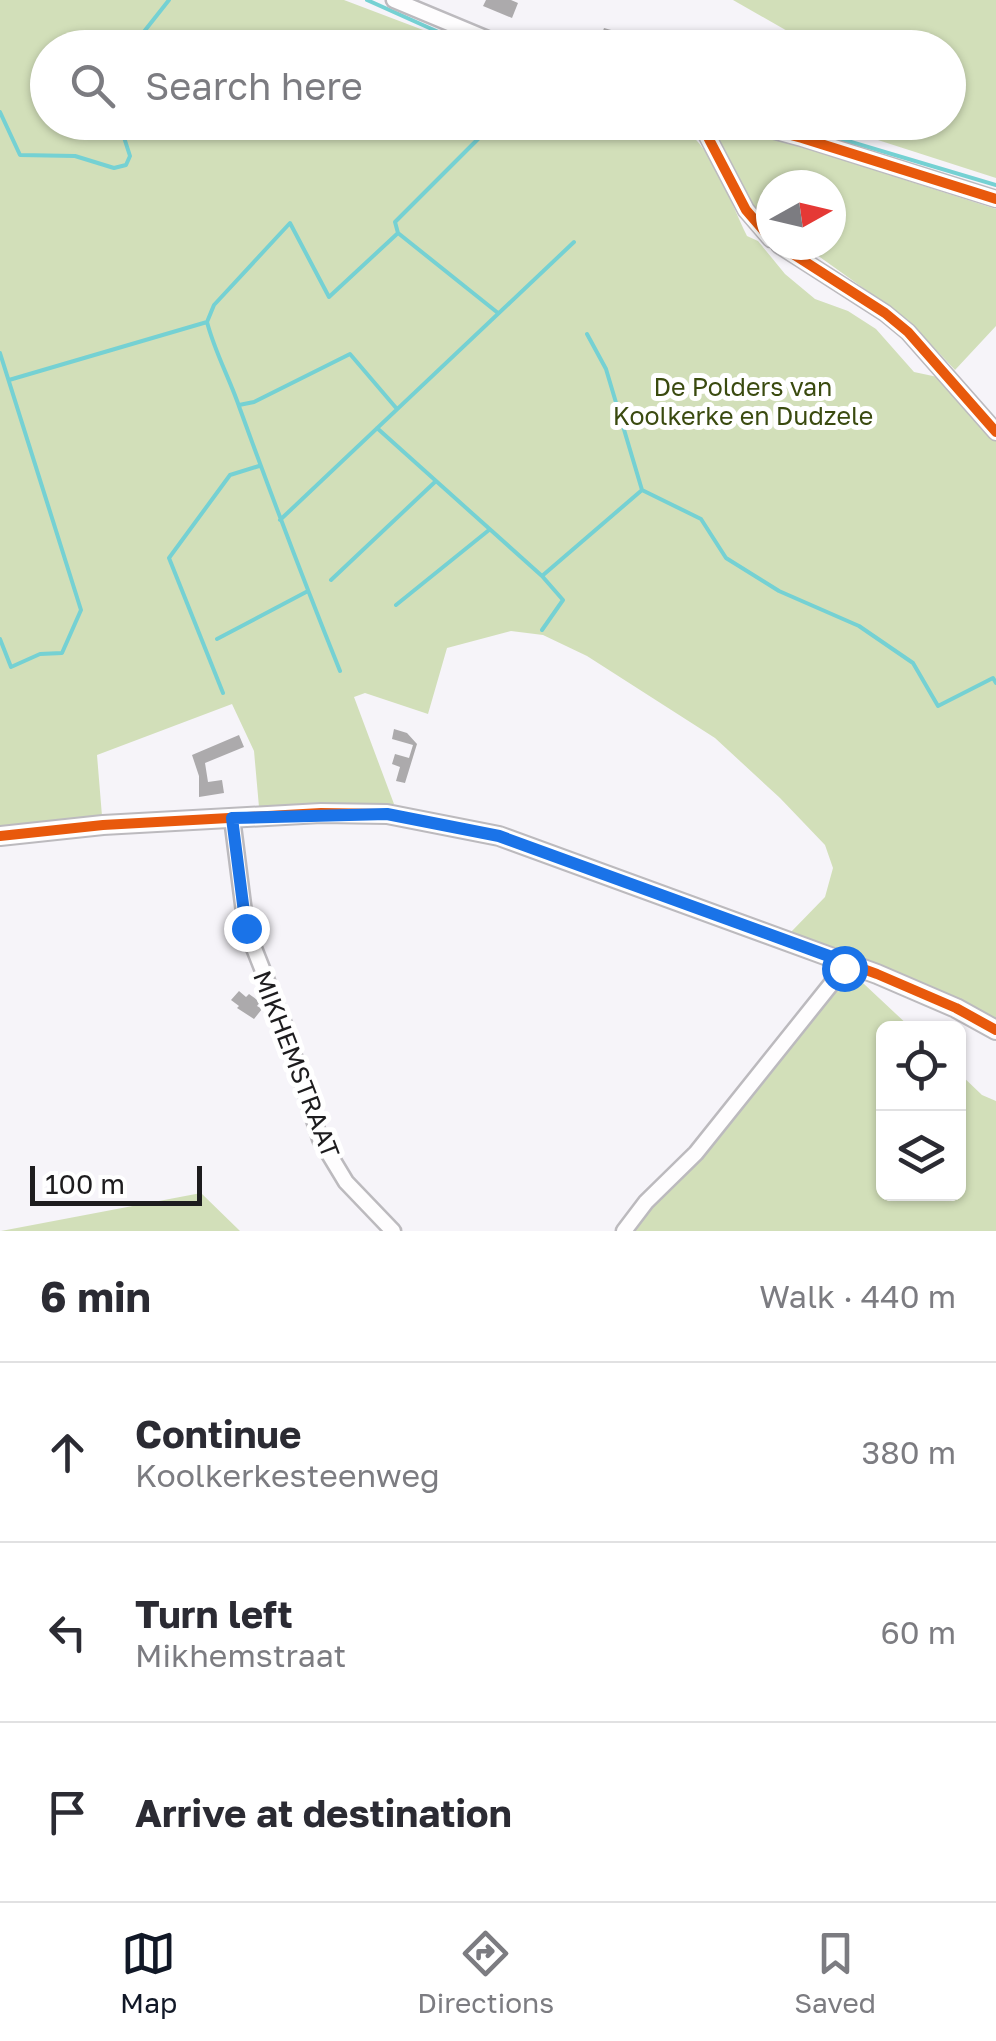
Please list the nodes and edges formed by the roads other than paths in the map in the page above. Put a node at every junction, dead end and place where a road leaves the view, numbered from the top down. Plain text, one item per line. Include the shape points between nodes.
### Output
1 (394, 0) edge
2 (466, 30) edge
3 (709, 140) edge
4 (808, 140) edge
5 (996, 199) edge
6 (756, 225) edge
7 (803, 260) edge
8 (996, 432) edge
9 (232, 818) junction
10 (0, 836) edge
11 (848, 963) junction
12 (996, 1030) edge
13 (392, 1231) edge
14 (624, 1231) edge

1 - 2 street
3 - 6 street
4 - 5 street
7 - 8 street via 908,332
9 - 10 main road
9 - 11 main road via 387,814 499,836
9 - 13 street, MIKHEMSTRAAT via 246,928 320,1138 346,1182
11 - 12 main road
11 - 14 street via 696,1153

